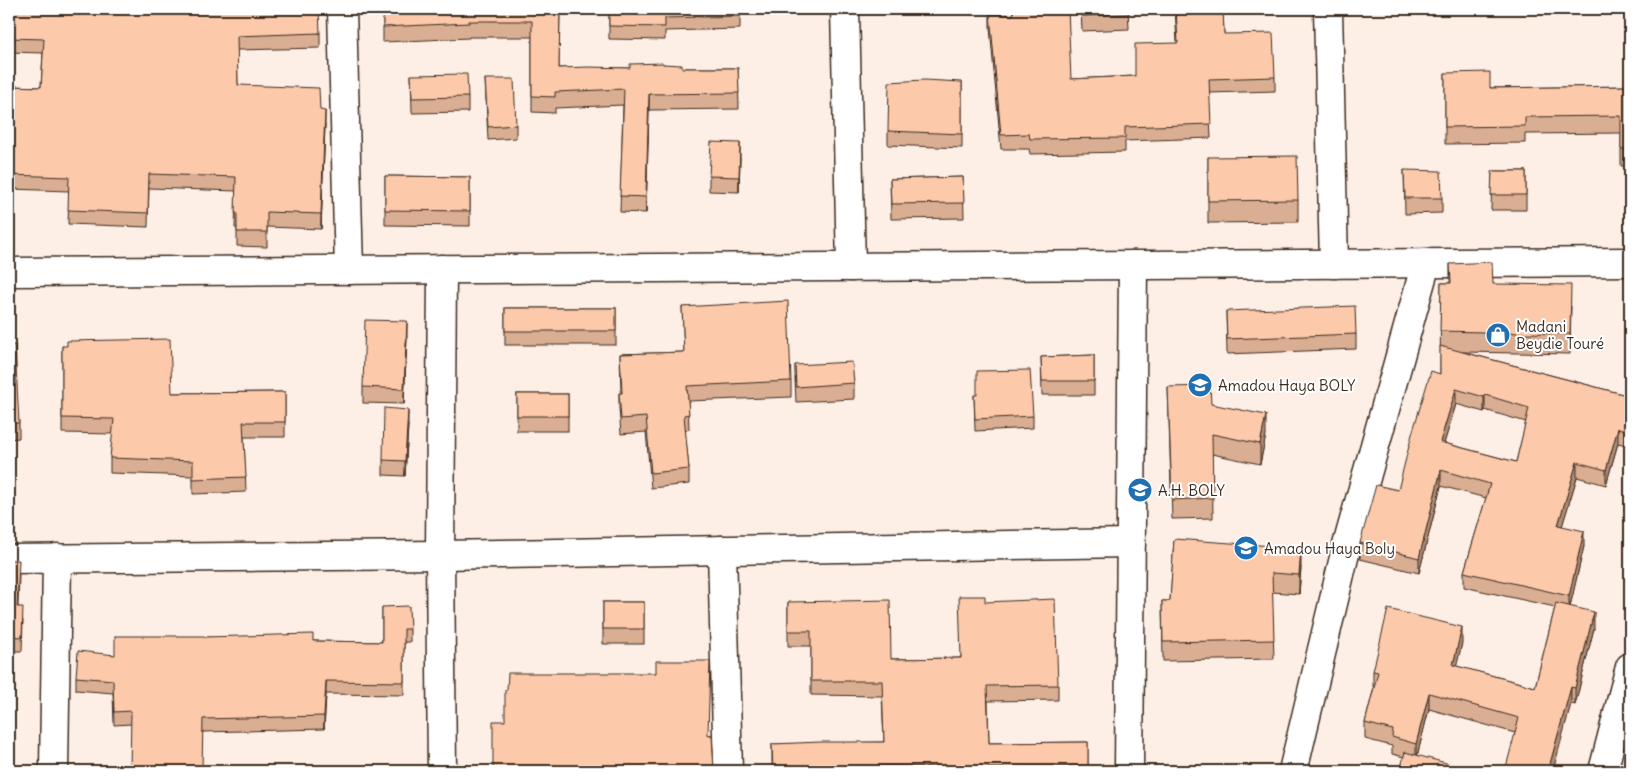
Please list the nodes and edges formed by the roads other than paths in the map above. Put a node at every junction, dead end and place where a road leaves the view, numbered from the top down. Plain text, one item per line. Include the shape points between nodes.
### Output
1 (342, 9) edge
2 (846, 9) edge
3 (1328, 9) edge
4 (1630, 262) edge
5 (1426, 263) junction
6 (1334, 264) junction
7 (1133, 265) junction
8 (851, 267) junction
9 (442, 269) junction
10 (349, 270) junction
11 (9, 272) edge
12 (1131, 543) junction
13 (722, 550) junction
14 (440, 555) junction
15 (57, 558) junction
16 (9, 559) edge
17 (1630, 667) edge
18 (54, 771) edge
19 (442, 771) edge
20 (728, 771) edge
21 (1129, 771) edge
22 (1293, 771) edge
23 (1603, 771) edge

1 - 10 street
2 - 8 street
3 - 6 street
4 - 5 street
5 - 6 street
5 - 22 street via 1346,549
6 - 7 street
7 - 8 street
7 - 12 street
8 - 9 street
9 - 10 street
9 - 14 street
10 - 11 street
12 - 13 street
12 - 21 street
13 - 14 street
13 - 20 street
14 - 15 street
14 - 19 street
15 - 16 street
15 - 18 street
17 - 23 street

